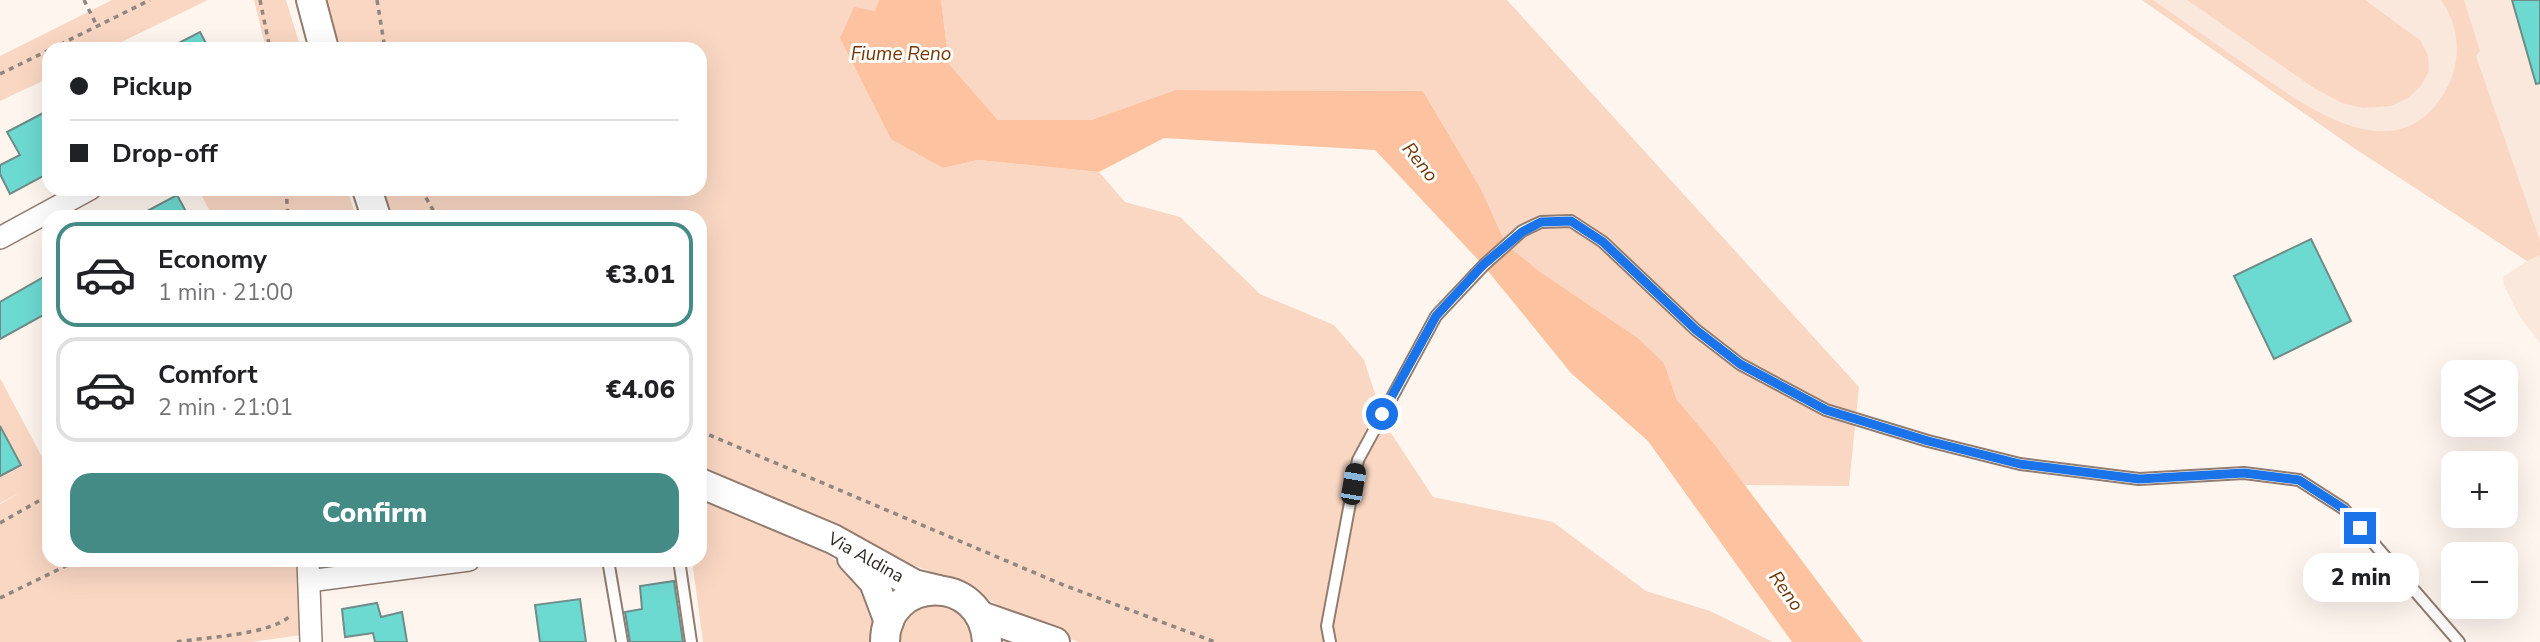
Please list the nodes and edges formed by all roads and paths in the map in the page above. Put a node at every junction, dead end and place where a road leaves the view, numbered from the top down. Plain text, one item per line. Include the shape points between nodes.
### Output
1 (84, 0) edge
2 (150, 0) edge
3 (261, 0) edge
4 (312, 0) edge
5 (377, 0) edge
6 (97, 26) junction
7 (66, 42) edge
8 (270, 42) edge
9 (322, 42) edge
10 (384, 42) edge
11 (42, 54) edge
12 (0, 74) edge
13 (80, 196) edge
14 (58, 210) edge
15 (42, 219) edge
16 (0, 238) edge
17 (707, 434) edge
18 (707, 486) edge
19 (42, 499) edge
20 (793, 521) junction
21 (0, 523) edge
22 (64, 567) edge
23 (367, 567) edge
24 (609, 567) edge
25 (681, 567) edge
26 (308, 571) edge
27 (939, 590) junction
28 (0, 598) edge
29 (292, 608) dead end
30 (984, 629) edge
31 (886, 635) edge
32 (177, 642) edge
33 (311, 642) edge
34 (622, 642) edge
35 (691, 642) edge
36 (1054, 642) edge
37 (1215, 642) edge
38 (1330, 642) edge
39 (2459, 642) edge

1 - 6 path
2 - 6 path
3 - 8 path
4 - 9 street
5 - 10 path
6 - 7 path
11 - 12 path
13 - 14 street
15 - 16 street
17 - 37 path via 1061,584
18 - 20 street, Via Aldina
19 - 21 path
20 - 27 street, Via Aldina via 914,584
20 - 31 street, Via Aldina via 862,568 873,582
22 - 28 path
23 - 26 street
24 - 34 lane
25 - 35 lane
26 - 33 street
27 - 30 street, Via Aldina via 963,597
27 - 31 street via 909,598
29 - 32 path via 280,623
30 - 36 street, Via Aldina
38 - 39 lane via 1327,626 1358,460 1436,316 1506,244 1541,222 1571,221 1603,242 1696,330 1740,364 1826,410 2020,464 2139,479 2244,473 2299,480 2344,509

